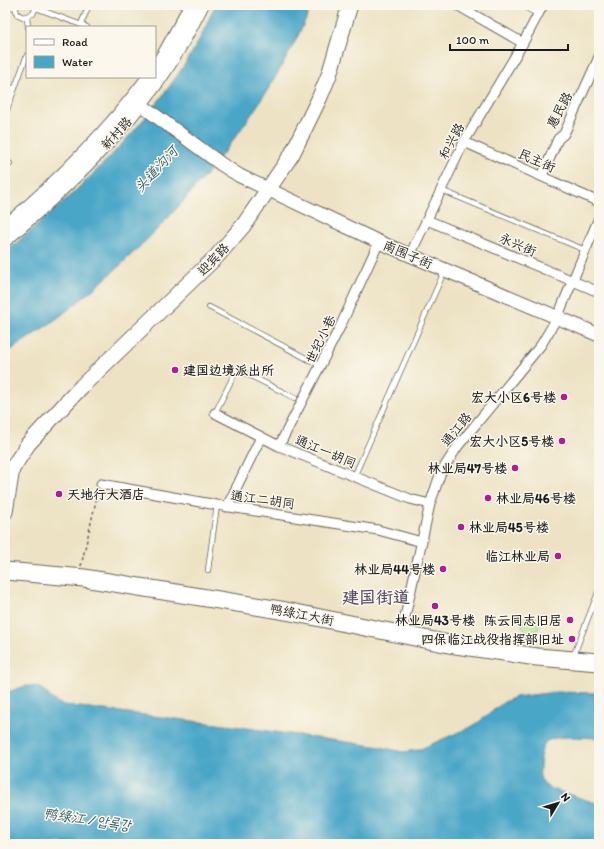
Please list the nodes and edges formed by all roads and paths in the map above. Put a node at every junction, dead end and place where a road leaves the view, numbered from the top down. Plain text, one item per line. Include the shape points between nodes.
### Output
1 (89, 5) edge
2 (191, 5) edge
3 (202, 5) edge
4 (350, 5) edge
5 (457, 5) edge
6 (521, 5) edge
7 (543, 5) edge
8 (14, 6) edge
9 (36, 6) edge
10 (5, 8) edge
11 (538, 15) junction
12 (26, 18) junction
13 (81, 24) junction
14 (28, 26) edge
15 (85, 26) edge
16 (523, 43) junction
17 (599, 57) edge
18 (26, 58) edge
19 (156, 62) edge
20 (156, 77) edge
21 (148, 78) edge
22 (156, 78) edge
23 (5, 85) edge
24 (15, 89) junction
25 (136, 102) junction
26 (5, 116) edge
27 (464, 142) junction
28 (5, 158) edge
29 (10, 164) dead end
30 (542, 176) junction
31 (269, 188) junction
32 (441, 190) junction
33 (599, 202) edge
34 (599, 218) edge
35 (427, 220) junction
36 (5, 227) edge
37 (5, 240) edge
38 (379, 242) junction
39 (585, 250) junction
40 (410, 255) junction
41 (445, 270) junction
42 (572, 281) junction
43 (599, 292) edge
44 (209, 307) dead end
45 (557, 318) junction
46 (599, 335) edge
47 (321, 366) junction
48 (295, 398) dead end
49 (215, 413) joint
50 (261, 437) junction
51 (279, 446) junction
52 (9, 471) edge
53 (354, 477) junction
54 (101, 484) joint
55 (430, 504) junction
56 (217, 505) junction
57 (227, 507) junction
58 (5, 512) edge
59 (422, 542) junction
60 (5, 561) edge
61 (81, 569) junction
62 (208, 570) dead end
63 (5, 571) edge
64 (599, 590) edge
65 (402, 630) junction
66 (599, 652) edge
67 (574, 655) junction
68 (599, 662) edge

1 - 13 lane
2 - 19 street
3 - 20 street, 新村路 via 175,54
4 - 31 main road, 迎宾路 via 329,75 319,98 292,154
5 - 16 street
6 - 11 lane
7 - 11 street, 和兴路
8 - 10 lane
8 - 12 lane via 17,14
9 - 12 lane via 33,14
9 - 13 lane
11 - 16 street, 和兴路
12 - 14 lane
13 - 15 lane
16 - 27 street, 和兴路
17 - 30 street, 惠民路
18 - 24 lane
21 - 25 street, 新村路
22 - 25 street, 新村路
23 - 24 lane
24 - 26 lane
25 - 31 street, 南围子街 via 221,164 240,176
25 - 36 street, 新村路 via 74,164
25 - 37 street, 新村路 via 88,164
27 - 30 street, 民主街
27 - 32 street, 和兴路
28 - 29 lane
30 - 33 street, 民主街
31 - 38 street, 南围子街
31 - 52 main road, 迎宾路 via 244,226 217,256 49,420
32 - 35 street, 和兴路
32 - 39 lane
34 - 39 street, 通江路
35 - 40 street, 和兴路
35 - 42 street, 永兴街
38 - 40 street, 南围子街
38 - 47 street, 世纪小巷
39 - 42 street, 通江路
40 - 41 street, 南围子街
41 - 45 street, 南围子街
41 - 53 lane
42 - 43 street, 永兴街
42 - 45 street, 通江路
44 - 47 lane
45 - 46 street, 南围子街
45 - 55 street, 通江路 via 533,357 448,461 436,484
47 - 51 street, 世纪小巷
48 - 49 lane via 237,369
49 - 50 street, 通江一胡同
50 - 51 street, 通江一胡同
50 - 57 street
51 - 53 street, 通江一胡同
52 - 58 main road, 迎宾路
53 - 55 street, 通江一胡同
54 - 56 street, 通江二胡同
54 - 61 path
55 - 59 street, 通江路
56 - 57 street, 通江二胡同
56 - 62 lane
57 - 59 street, 通江二胡同 via 324,520 378,530
59 - 65 street, 通江路
60 - 61 highway, 鸭绿江大街
61 - 65 highway, 鸭绿江大街 via 239,593
63 - 65 highway, 鸭绿江大街 via 84,578
64 - 67 lane
65 - 67 highway, 鸭绿江大街
66 - 67 highway, 鸭绿江大街
67 - 68 highway, 鸭绿江大街

